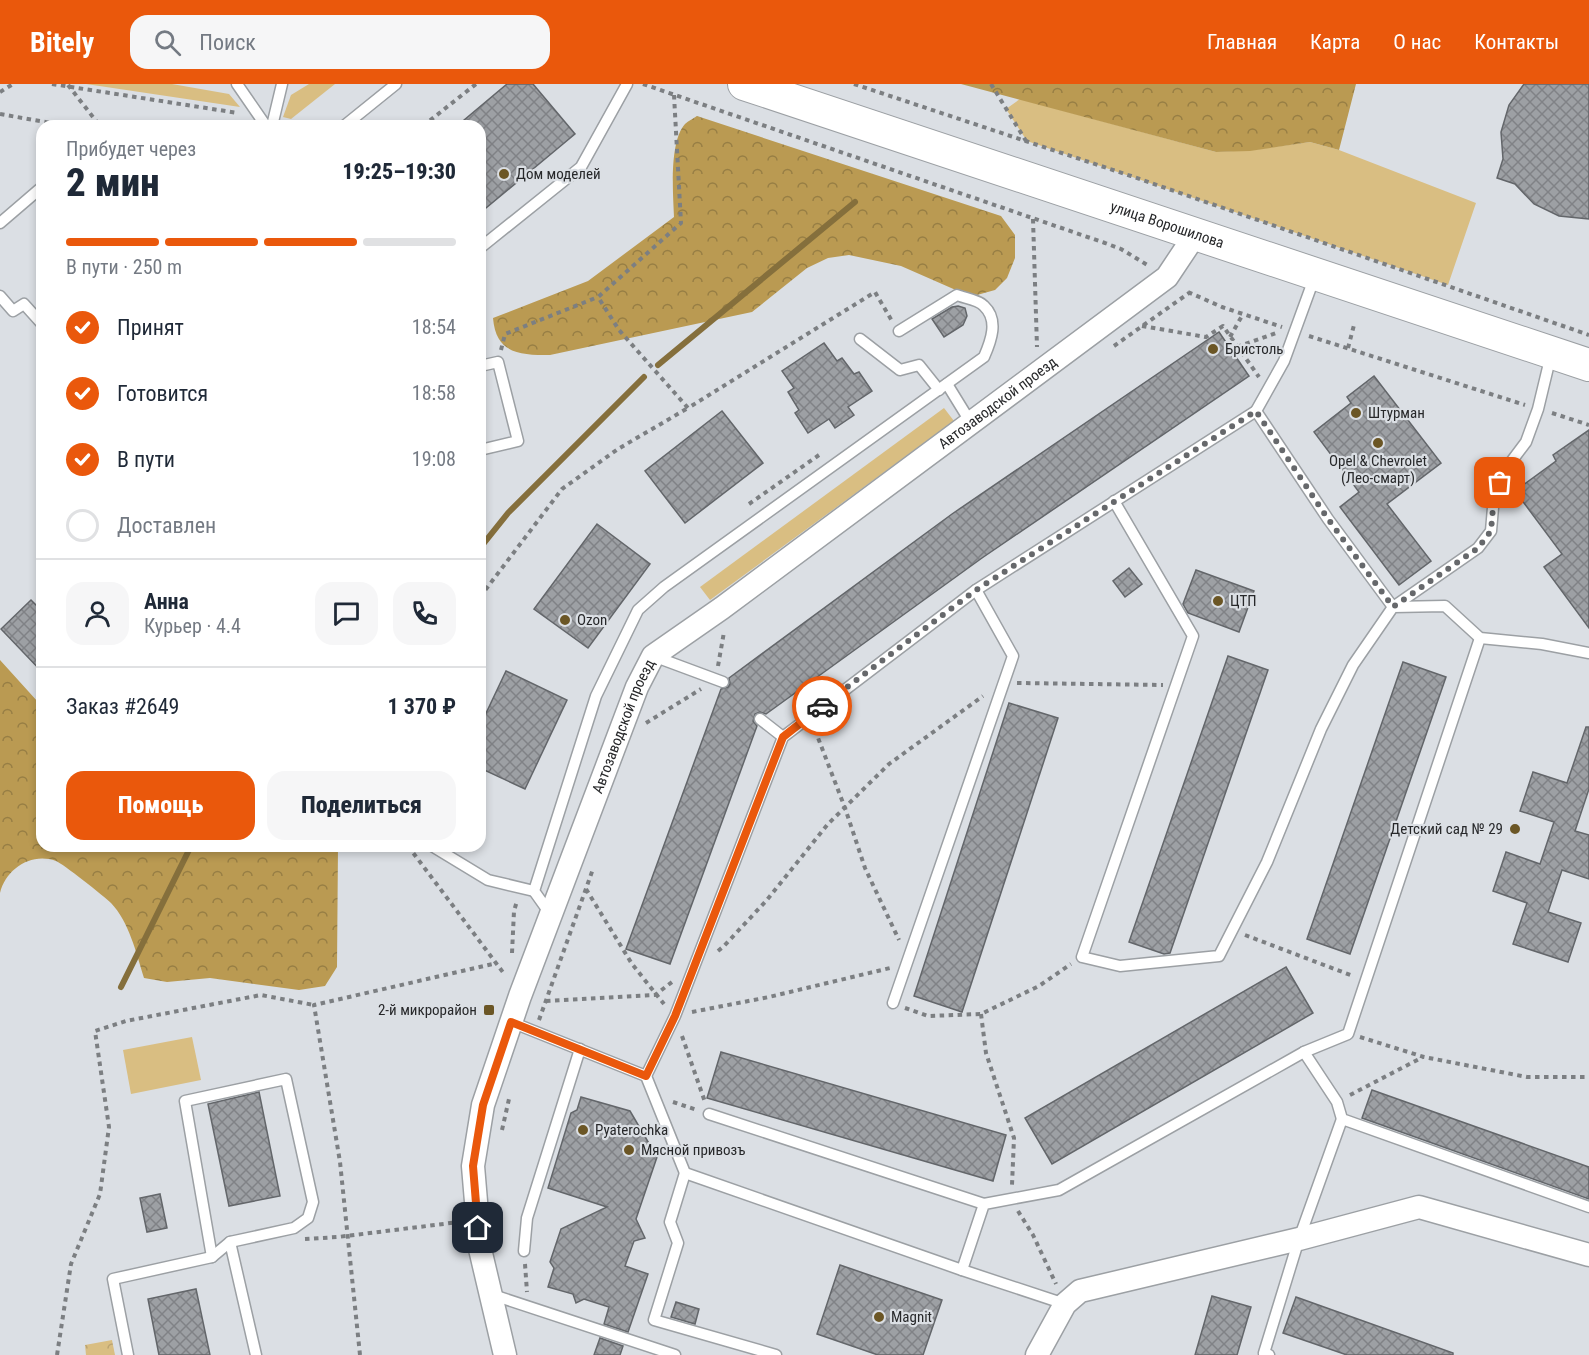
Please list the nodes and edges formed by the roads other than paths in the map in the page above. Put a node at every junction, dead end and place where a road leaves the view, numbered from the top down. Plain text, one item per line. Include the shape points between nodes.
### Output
1 (237, 84) edge
2 (282, 84) edge
3 (396, 84) edge
4 (627, 84) edge
5 (744, 84) edge
6 (262, 120) edge
7 (273, 120) edge
8 (351, 120) edge
9 (36, 192) edge
10 (0, 223) edge
11 (1195, 235) junction
12 (486, 243) edge
13 (1315, 275) junction
14 (0, 296) edge
15 (36, 317) edge
16 (899, 331) road end
17 (860, 339) dead end
18 (1552, 352) junction
19 (486, 365) edge
20 (1589, 365) edge
21 (943, 387) junction
22 (1256, 411) junction
23 (971, 423) junction
24 (486, 449) edge
25 (1114, 501) junction
26 (976, 590) junction
27 (1393, 607) junction
28 (1480, 638) junction
29 (1589, 653) edge
30 (653, 656) junction
31 (719, 681) road end
32 (760, 719) dead end
33 (783, 737) junction
34 (442, 852) edge
35 (534, 891) junction
36 (550, 915) junction
37 (893, 1003) road end
38 (511, 1022) junction
39 (580, 1048) junction
40 (1304, 1052) junction
41 (646, 1076) junction
42 (709, 1114) road end
43 (1342, 1119) junction
44 (685, 1173) junction
45 (984, 1204) junction
46 (1589, 1207) edge
47 (1299, 1239) junction
48 (230, 1242) junction
49 (524, 1251) road end
50 (1589, 1255) edge
51 (212, 1257) junction
52 (962, 1270) junction
53 (490, 1294) junction
54 (1065, 1304) junction
55 (128, 1355) edge
56 (256, 1355) edge
57 (505, 1355) edge
58 (675, 1355) edge
59 (776, 1355) edge
60 (1037, 1355) edge
61 (1269, 1355) edge

1 - 6 lane
2 - 7 lane
3 - 8 lane
4 - 12 lane via 581,167
5 - 11 main road, улица Ворошилова
9 - 10 lane
11 - 13 main road, улица Ворошилова
11 - 23 street, Автозаводской проезд via 1167,277
13 - 18 main road, улица Ворошилова
13 - 22 lane via 1284,361
14 - 15 lane via 13,311 24,304
16 - 21 lane via 957,296 984,305 993,320 991,341 984,357
17 - 21 lane via 900,370 919,365
18 - 20 main road, улица Ворошилова
18 - 27 lane via 1526,442 1505,470 1494,496 1491,531 1478,548
19 - 24 lane via 498,362 518,441
21 - 23 lane
21 - 35 lane via 664,587 638,610 596,696
22 - 25 lane
22 - 27 lane
23 - 30 street, Автозаводской проезд
25 - 26 lane
25 - 27 lane via 1193,636 1082,957 1120,966 1218,956 1267,862 1321,729 1353,665
26 - 33 lane
26 - 37 lane via 1013,656
27 - 28 lane via 1444,606
28 - 29 lane
28 - 40 lane via 1348,1034
30 - 31 lane
30 - 36 street, Автозаводской проезд
32 - 33 lane
33 - 41 lane via 675,1016
34 - 35 lane via 488,880
35 - 36 lane
36 - 38 street, Автозаводской проезд
38 - 39 lane
38 - 53 street, Автозаводской проезд via 483,1105 473,1166 480,1249
39 - 41 lane
39 - 49 lane via 527,1218
40 - 43 lane via 1337,1102
40 - 45 lane via 1059,1190
41 - 44 lane
42 - 45 lane
43 - 46 lane
43 - 47 lane
44 - 52 lane
44 - 59 lane via 670,1222 678,1243 654,1320
45 - 52 lane
47 - 50 street via 1419,1207
47 - 54 street via 1080,1291
47 - 61 lane via 1264,1353
48 - 51 lane
48 - 51 lane via 294,1228 308,1218 313,1202 286,1079 184,1101
48 - 56 lane
51 - 55 lane via 113,1279
52 - 54 lane
53 - 57 street, Автозаводской проезд
53 - 58 lane
54 - 60 street

